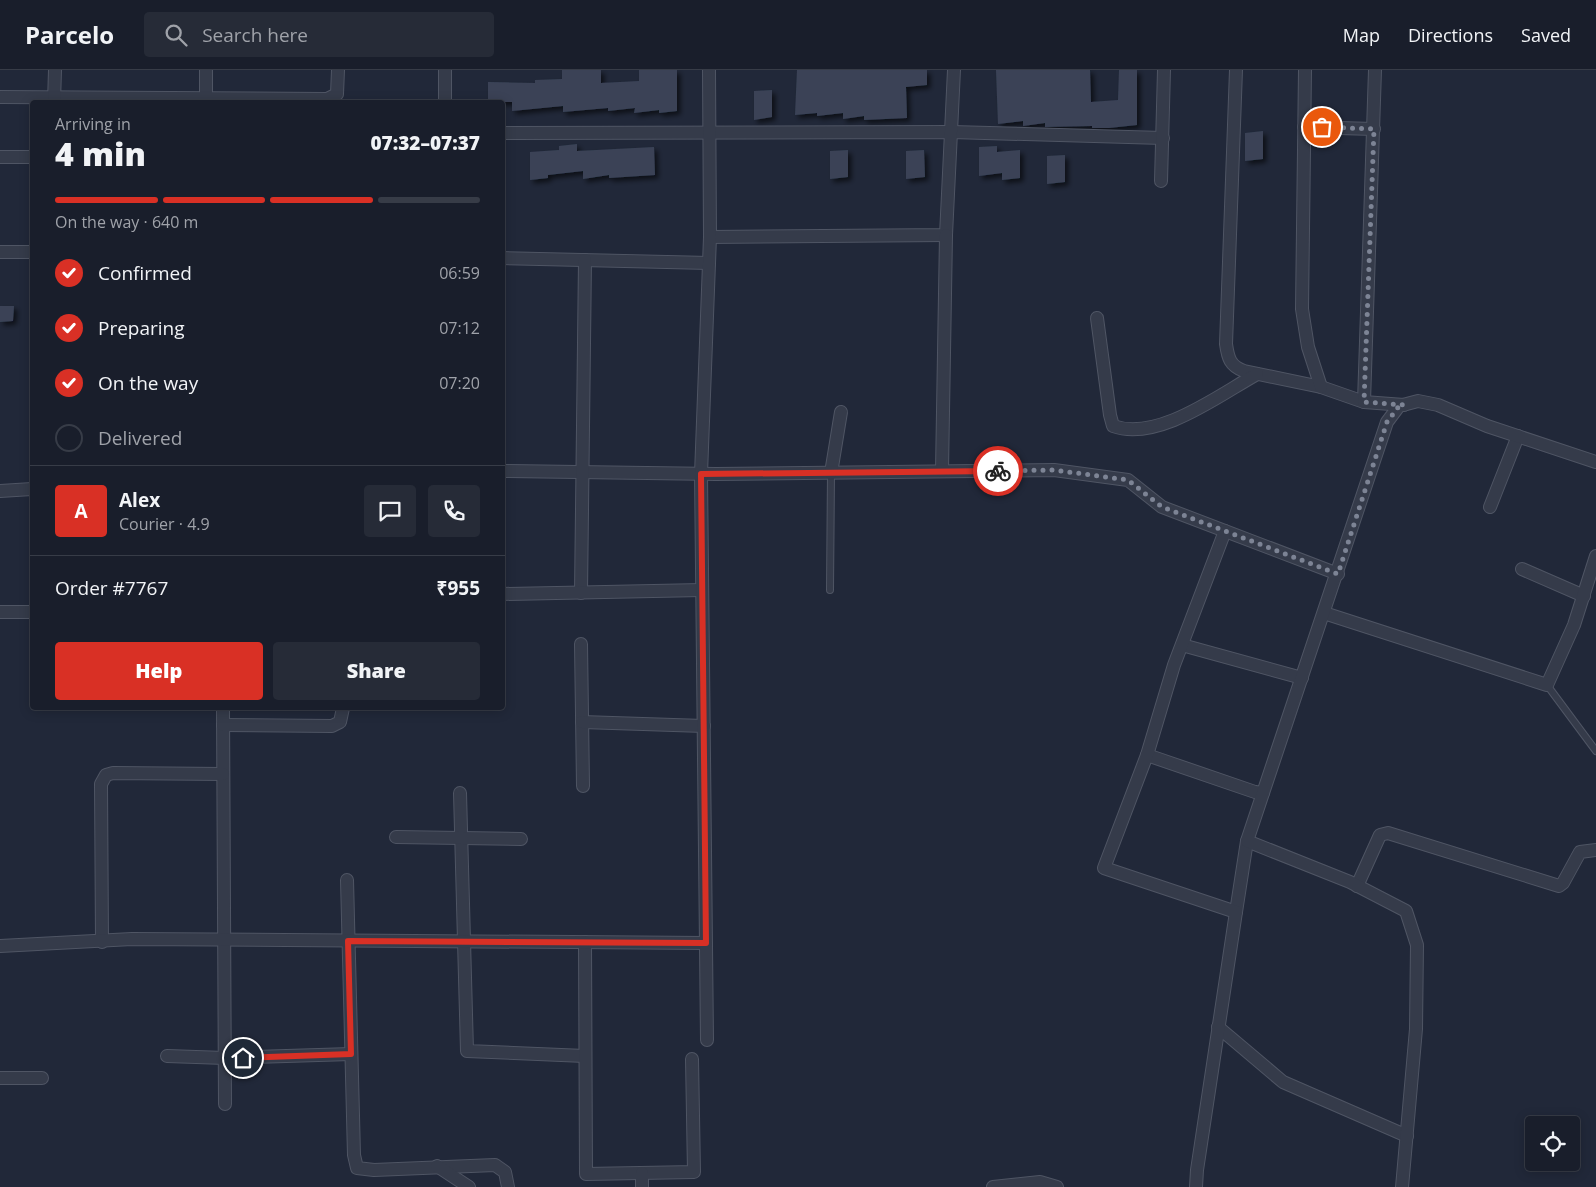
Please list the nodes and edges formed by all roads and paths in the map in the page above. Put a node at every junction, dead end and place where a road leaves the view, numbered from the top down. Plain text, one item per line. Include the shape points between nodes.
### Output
1 (55, 70) edge
2 (206, 70) edge
3 (338, 70) edge
4 (445, 70) edge
5 (709, 70) edge
6 (954, 70) edge
7 (1164, 70) edge
8 (1236, 70) edge
9 (1305, 70) edge
10 (1375, 70) edge
11 (0, 98) edge
12 (54, 100) edge
13 (206, 100) edge
14 (266, 100) edge
15 (445, 100) edge
16 (1304, 126) junction
17 (1374, 129) junction
18 (952, 132) junction
19 (505, 133) edge
20 (709, 134) junction
21 (1163, 138) junction
22 (0, 157) edge
23 (30, 157) edge
24 (1161, 181) dead end
25 (946, 235) junction
26 (710, 237) junction
27 (0, 252) edge
28 (30, 252) edge
29 (505, 258) edge
30 (585, 260) junction
31 (709, 263) junction
32 (1097, 318) dead end
33 (1257, 374) junction
34 (1321, 387) junction
35 (1364, 402) junction
36 (1404, 405) junction
37 (840, 412) dead end
38 (1518, 436) junction
39 (1596, 462) edge
40 (505, 471) edge
41 (942, 471) junction
42 (584, 472) junction
43 (831, 473) junction
44 (701, 474) junction
45 (30, 489) edge
46 (0, 492) edge
47 (1490, 507) dead end
48 (1225, 531) junction
49 (1596, 556) edge
50 (1522, 569) dead end
51 (1338, 574) junction
52 (702, 590) junction
53 (830, 590) dead end
54 (581, 593) junction
55 (505, 594) edge
56 (1584, 596) junction
57 (0, 612) edge
58 (30, 612) edge
59 (1324, 613) junction
60 (581, 644) dead end
61 (1182, 645) junction
62 (1302, 678) junction
63 (1547, 685) junction
64 (223, 710) edge
65 (343, 710) edge
66 (582, 722) junction
67 (223, 724) junction
68 (704, 726) junction
69 (1596, 751) edge
70 (1147, 755) junction
71 (223, 774) junction
72 (583, 786) dead end
73 (460, 792) dead end
74 (1263, 793) junction
75 (396, 837) dead end
76 (462, 838) junction
77 (521, 839) dead end
78 (1247, 841) junction
79 (1596, 850) edge
80 (347, 880) dead end
81 (1357, 886) junction
82 (1236, 912) junction
83 (223, 940) junction
84 (348, 941) junction
85 (465, 941) junction
86 (102, 942) junction
87 (585, 942) junction
88 (706, 943) junction
89 (0, 946) edge
90 (1218, 1027) junction
91 (708, 1040) dead end
92 (351, 1054) junction
93 (168, 1056) dead end
94 (585, 1056) junction
95 (225, 1058) junction
96 (692, 1059) dead end
97 (0, 1078) edge
98 (42, 1078) dead end
99 (225, 1104) dead end
100 (1407, 1136) junction
101 (437, 1166) junction
102 (642, 1173) junction
103 (1039, 1184) edge
104 (470, 1187) edge
105 (508, 1187) edge
106 (642, 1187) edge
107 (993, 1187) edge
108 (1057, 1187) edge
109 (1196, 1187) edge
110 (1402, 1187) edge

1 - 12 street
2 - 13 street
3 - 14 street via 337,94 327,99
4 - 15 street
5 - 20 street
6 - 18 street
7 - 21 street
8 - 33 street via 1226,344 1228,358 1234,368
9 - 16 street
10 - 17 street
11 - 12 street
16 - 17 street
16 - 34 street via 1302,309 1308,347
17 - 35 street
18 - 20 street
18 - 21 street
18 - 25 street
19 - 20 street
20 - 26 street
21 - 24 street
22 - 23 street
25 - 26 street
25 - 41 street
26 - 31 street
27 - 28 street
29 - 30 street
30 - 31 street
30 - 42 street
31 - 44 street
32 - 33 street via 1110,416 1113,426 1121,429 1163,426
33 - 34 street
34 - 35 street
35 - 36 street
36 - 38 street via 1418,401 1438,405
36 - 51 street via 1399,406 1387,422
37 - 43 street
38 - 39 street
38 - 47 street
40 - 42 street
41 - 43 street
41 - 48 street via 1054,470 1128,480 1162,507
42 - 44 street
42 - 54 street
43 - 44 street
43 - 53 lane
44 - 52 street
45 - 46 street
48 - 51 street
48 - 61 street
49 - 56 street
50 - 56 street
51 - 59 street
52 - 54 street
52 - 68 street
54 - 55 street
56 - 63 street
57 - 58 street
59 - 62 street
59 - 63 street
60 - 66 street
61 - 62 street
61 - 70 street
62 - 74 street
63 - 69 lane
64 - 67 street
65 - 67 street via 340,722 332,726
66 - 68 street
66 - 72 street
67 - 71 street
68 - 88 street
70 - 74 street
70 - 82 street via 1104,868
71 - 83 street
71 - 86 street via 106,775 101,784
73 - 76 street
74 - 78 street
75 - 76 street
76 - 77 street
76 - 85 street
78 - 81 street
78 - 82 street
79 - 81 street via 1580,852 1559,886 1388,833 1380,835 1374,843
80 - 84 street
81 - 100 street via 1406,910 1416,945 1416,1029
82 - 90 street
83 - 84 street
83 - 86 street via 132,939
83 - 95 street
84 - 85 street
84 - 92 street
85 - 87 street
85 - 94 street via 467,1051
86 - 89 street
87 - 88 street
87 - 94 street
88 - 91 street
90 - 100 street via 1282,1082
90 - 109 street
92 - 95 street
92 - 101 street via 354,1156 358,1168
93 - 95 street
94 - 102 street via 586,1174
95 - 99 street
96 - 102 street via 694,1172
97 - 98 street
100 - 110 street
101 - 104 street
101 - 105 street via 495,1165 505,1172
102 - 106 street
103 - 107 street
103 - 108 street

